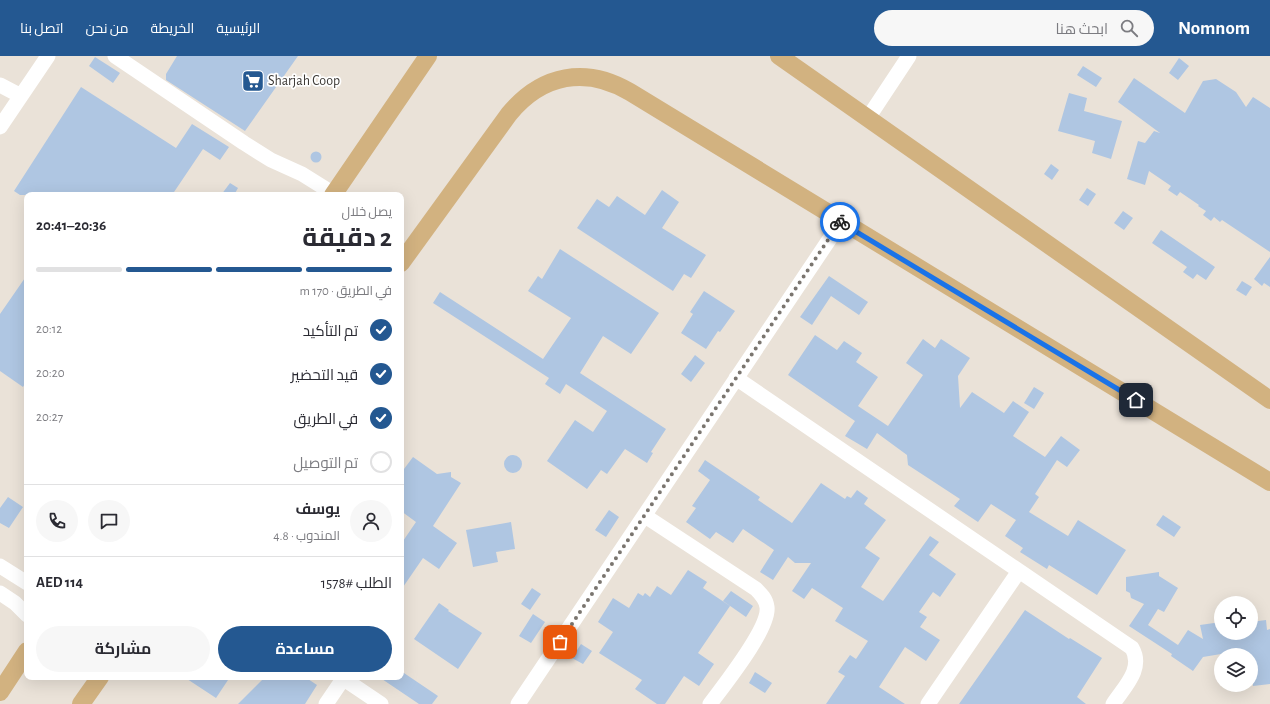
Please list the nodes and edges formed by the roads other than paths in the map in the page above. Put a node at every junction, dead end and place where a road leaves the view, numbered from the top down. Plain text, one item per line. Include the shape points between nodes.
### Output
1 (48, 56) edge
2 (115, 56) edge
3 (428, 56) edge
4 (779, 56) edge
5 (910, 56) edge
6 (0, 85) edge
7 (21, 96) junction
8 (868, 118) junction
9 (0, 127) edge
10 (331, 192) edge
11 (335, 192) edge
12 (840, 222) junction
13 (404, 259) edge
14 (736, 378) junction
15 (1270, 400) edge
16 (1270, 482) edge
17 (645, 516) junction
18 (0, 566) edge
19 (1019, 571) junction
20 (24, 581) edge
21 (0, 593) edge
22 (24, 612) edge
23 (24, 656) edge
24 (98, 680) edge
25 (341, 680) edge
26 (345, 680) edge
27 (0, 692) edge
28 (81, 704) edge
29 (326, 704) edge
30 (381, 704) edge
31 (518, 704) edge
32 (710, 704) edge
33 (928, 704) edge
34 (1113, 704) edge

1 - 7 street
2 - 10 street via 271,160 302,174
3 - 11 main road
4 - 8 main road
5 - 8 street
6 - 7 street
7 - 9 street
8 - 15 main road
12 - 13 main road via 619,86 596,78 571,77 547,83 517,104
12 - 14 street
12 - 16 main road
14 - 17 street
14 - 19 street
17 - 31 street
17 - 32 street via 756,589 764,597 767,607 762,629
18 - 20 street
19 - 33 street
19 - 34 street via 1132,648 1137,664
21 - 22 street
23 - 27 main road
24 - 28 main road
25 - 29 street
26 - 30 street

